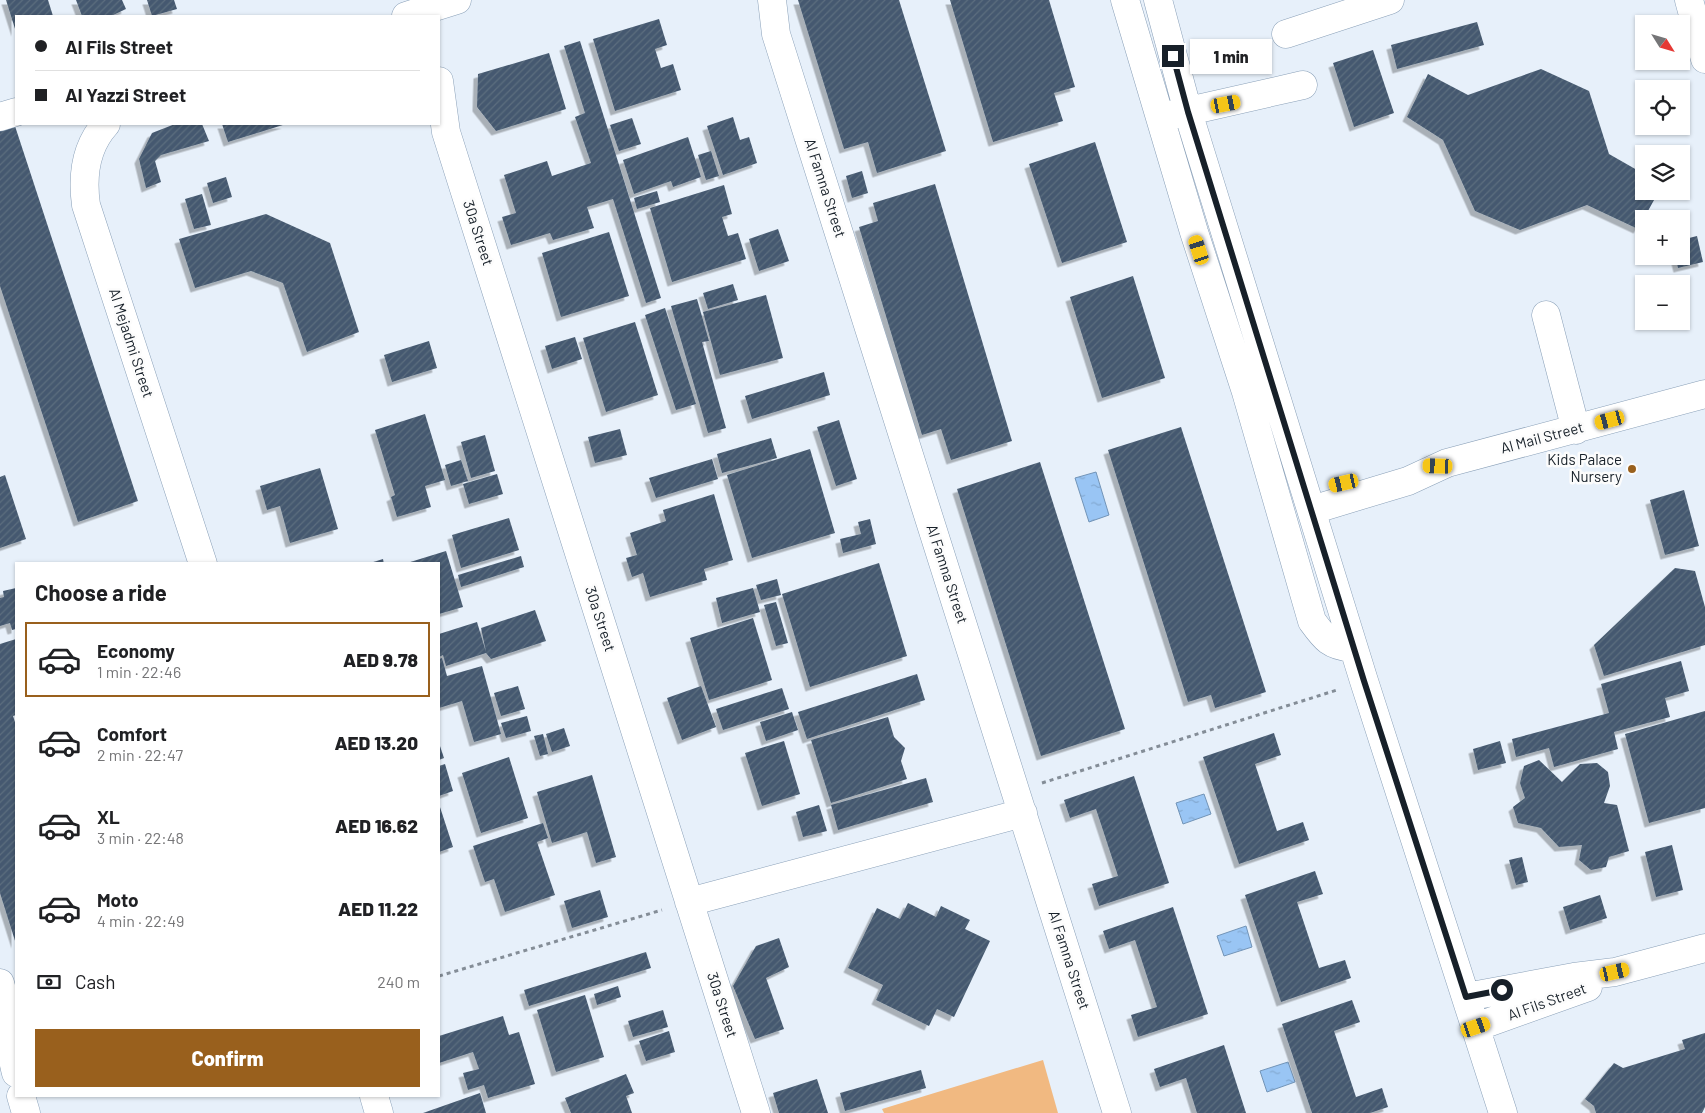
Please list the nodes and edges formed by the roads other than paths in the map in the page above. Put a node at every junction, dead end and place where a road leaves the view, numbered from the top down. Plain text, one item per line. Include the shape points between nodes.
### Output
1 (457, 0) edge
2 (757, 0) edge
3 (772, 0) edge
4 (1125, 0) edge
5 (1158, 0) edge
6 (1390, 0) edge
7 (1689, 0) edge
8 (419, 14) edge
9 (776, 34) junction
10 (1286, 34) dead end
11 (1705, 59) edge
12 (1303, 85) dead end
13 (440, 94) edge
14 (15, 112) edge
15 (1188, 112) junction
16 (0, 117) edge
17 (1159, 118) junction
18 (442, 121) edge
19 (105, 125) edge
20 (1546, 315) dead end
21 (1272, 382) junction
22 (1246, 392) junction
23 (1705, 394) edge
24 (1576, 430) junction
25 (1309, 501) junction
26 (202, 562) edge
27 (1354, 648) junction
28 (1019, 802) junction
29 (689, 902) junction
30 (1705, 948) edge
31 (1615, 972) junction
32 (0, 983) edge
33 (1466, 997) junction
34 (1476, 1027) junction
35 (15, 1069) edge
36 (21, 1097) edge
37 (374, 1097) edge
38 (26, 1113) edge
39 (379, 1113) edge
40 (756, 1113) edge
41 (1117, 1113) edge
42 (1503, 1113) edge

1 - 8 street
2 - 9 street, Al Famna Street
3 - 9 street, Al Famna Street
4 - 17 street
5 - 15 street
6 - 10 street
7 - 11 street
9 - 28 street, Al Famna Street
12 - 15 street
13 - 18 street, 30a Street
14 - 16 street
15 - 17 street
15 - 21 street
17 - 22 street
18 - 29 street, 30a Street
19 - 26 street, Al Mejadmi Street via 91,146 85,165 86,205
20 - 24 street
21 - 22 street
21 - 25 street
22 - 27 street via 1312,621 1323,637 1337,647
23 - 24 street, Al Mail Street
24 - 25 street, Al Mail Street via 1438,466 1407,468
25 - 27 street
27 - 33 street
28 - 29 street
28 - 41 street, Al Famna Street
29 - 40 street, 30a Street
30 - 31 street, Al Fils Street
31 - 33 street, Al Fils Street
31 - 34 street, Al Fils Street via 1575,993
32 - 35 street
33 - 34 street
34 - 42 street
36 - 38 street
37 - 39 street

